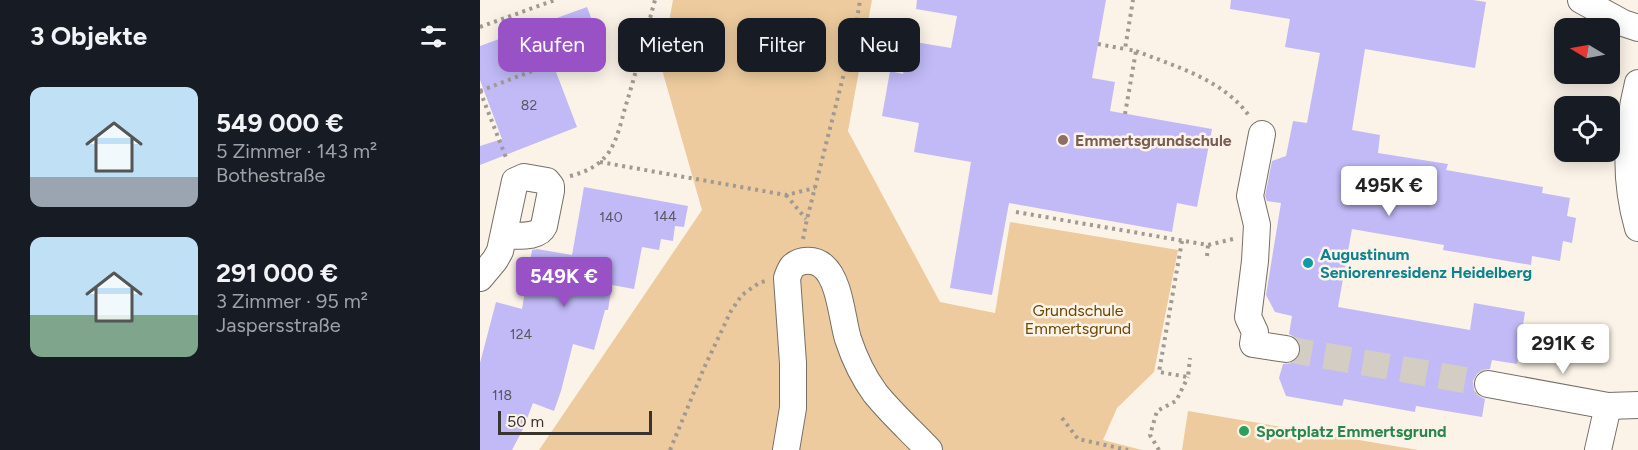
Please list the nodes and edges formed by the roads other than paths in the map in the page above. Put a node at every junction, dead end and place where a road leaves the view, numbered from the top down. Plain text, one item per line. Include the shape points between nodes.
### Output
1 (1581, 0) edge
2 (1638, 28) edge
3 (1638, 83) edge
4 (1262, 134) road end
5 (1634, 190) edge
6 (1638, 228) edge
7 (504, 236) junction
8 (480, 278) edge
9 (1286, 349) tunnel mouth
10 (1488, 384) tunnel mouth
11 (1638, 405) edge
12 (1608, 406) junction
13 (786, 450) edge
14 (929, 450) edge
15 (1598, 450) edge

1 - 2 street
3 - 5 street via 1628,140 1627,169
4 - 9 street via 1250,196 1257,225 1248,317 1255,332 1253,344
5 - 6 street via 1632,207
7 - 7 street via 514,181 524,177 547,182 551,191 542,231
7 - 8 street via 495,260
10 - 12 street
11 - 12 street
12 - 15 street
13 - 14 street via 793,408 794,269 812,261 823,266 832,278 848,340 874,392

